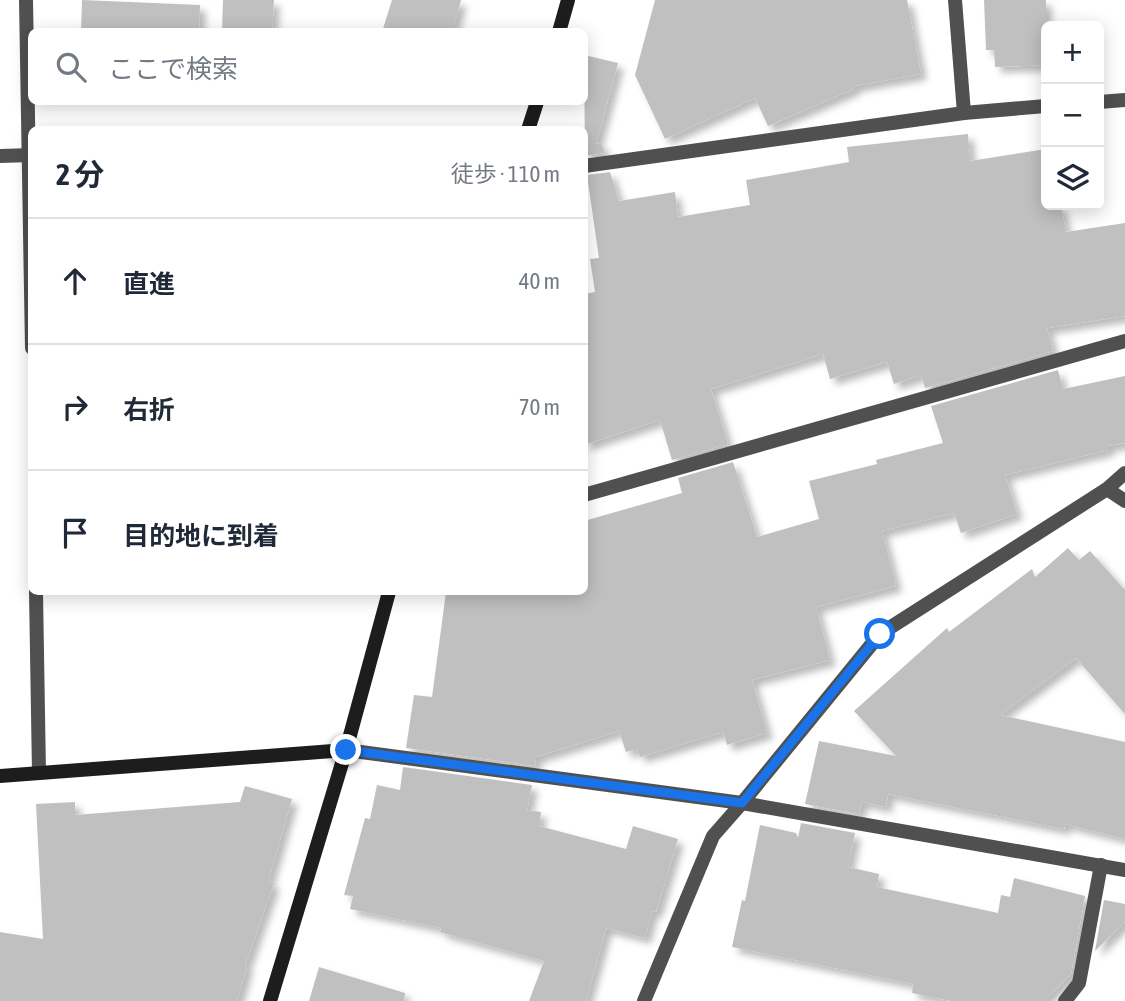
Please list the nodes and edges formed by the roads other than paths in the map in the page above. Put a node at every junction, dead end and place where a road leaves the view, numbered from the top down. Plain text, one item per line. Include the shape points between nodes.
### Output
1 (26, 0) edge
2 (568, 0) edge
3 (955, 0) edge
4 (560, 28) edge
5 (28, 78) edge
6 (1125, 100) edge
7 (1104, 102) edge
8 (29, 105) edge
9 (536, 105) edge
10 (1041, 106) edge
11 (964, 113) junction
12 (29, 126) edge
13 (529, 126) edge
14 (28, 155) edge
15 (0, 156) edge
16 (588, 165) edge
17 (1125, 341) edge
18 (1125, 473) edge
19 (1107, 489) junction
20 (588, 494) edge
21 (1125, 501) edge
22 (36, 595) edge
23 (388, 595) edge
24 (346, 750) junction
25 (39, 773) junction
26 (0, 776) edge
27 (742, 803) junction
28 (1101, 865) junction
29 (1125, 870) edge
30 (270, 1001) edge
31 (645, 1001) edge
32 (1065, 1001) edge

1 - 5 street
2 - 4 street
3 - 11 street
6 - 7 street
8 - 12 street
9 - 13 street
10 - 11 street
11 - 16 street
14 - 15 street
17 - 20 street
18 - 19 street
19 - 21 street
19 - 27 street via 880,634
22 - 25 street
23 - 24 street
24 - 25 street
24 - 27 street
24 - 30 street
25 - 26 street
27 - 28 street
27 - 31 street via 713,836
28 - 29 street
28 - 32 street via 1079,983

